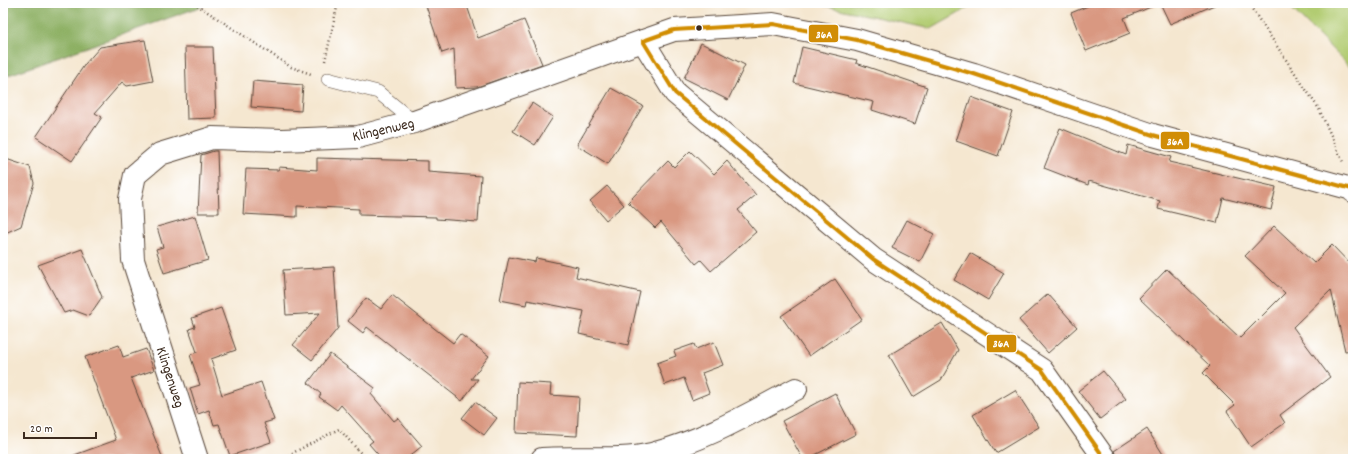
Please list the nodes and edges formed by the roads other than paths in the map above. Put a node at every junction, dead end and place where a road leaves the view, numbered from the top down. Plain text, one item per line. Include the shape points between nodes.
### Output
1 (643, 41) junction
2 (328, 79) road end
3 (414, 122) junction
4 (1353, 190) edge
5 (796, 389) dead end
6 (197, 459) edge
7 (542, 459) edge
8 (1105, 459) edge

1 - 3 street, Klingenweg
1 - 4 street, Klingenweg via 674,30 774,24 857,40 974,74 1153,135
1 - 8 street via 675,93 873,259 1042,370
2 - 3 lane via 378,92
3 - 6 street, Klingenweg via 358,137 282,140 212,138 160,154 135,175 130,199 133,260
5 - 7 street via 720,430 651,454 606,459

